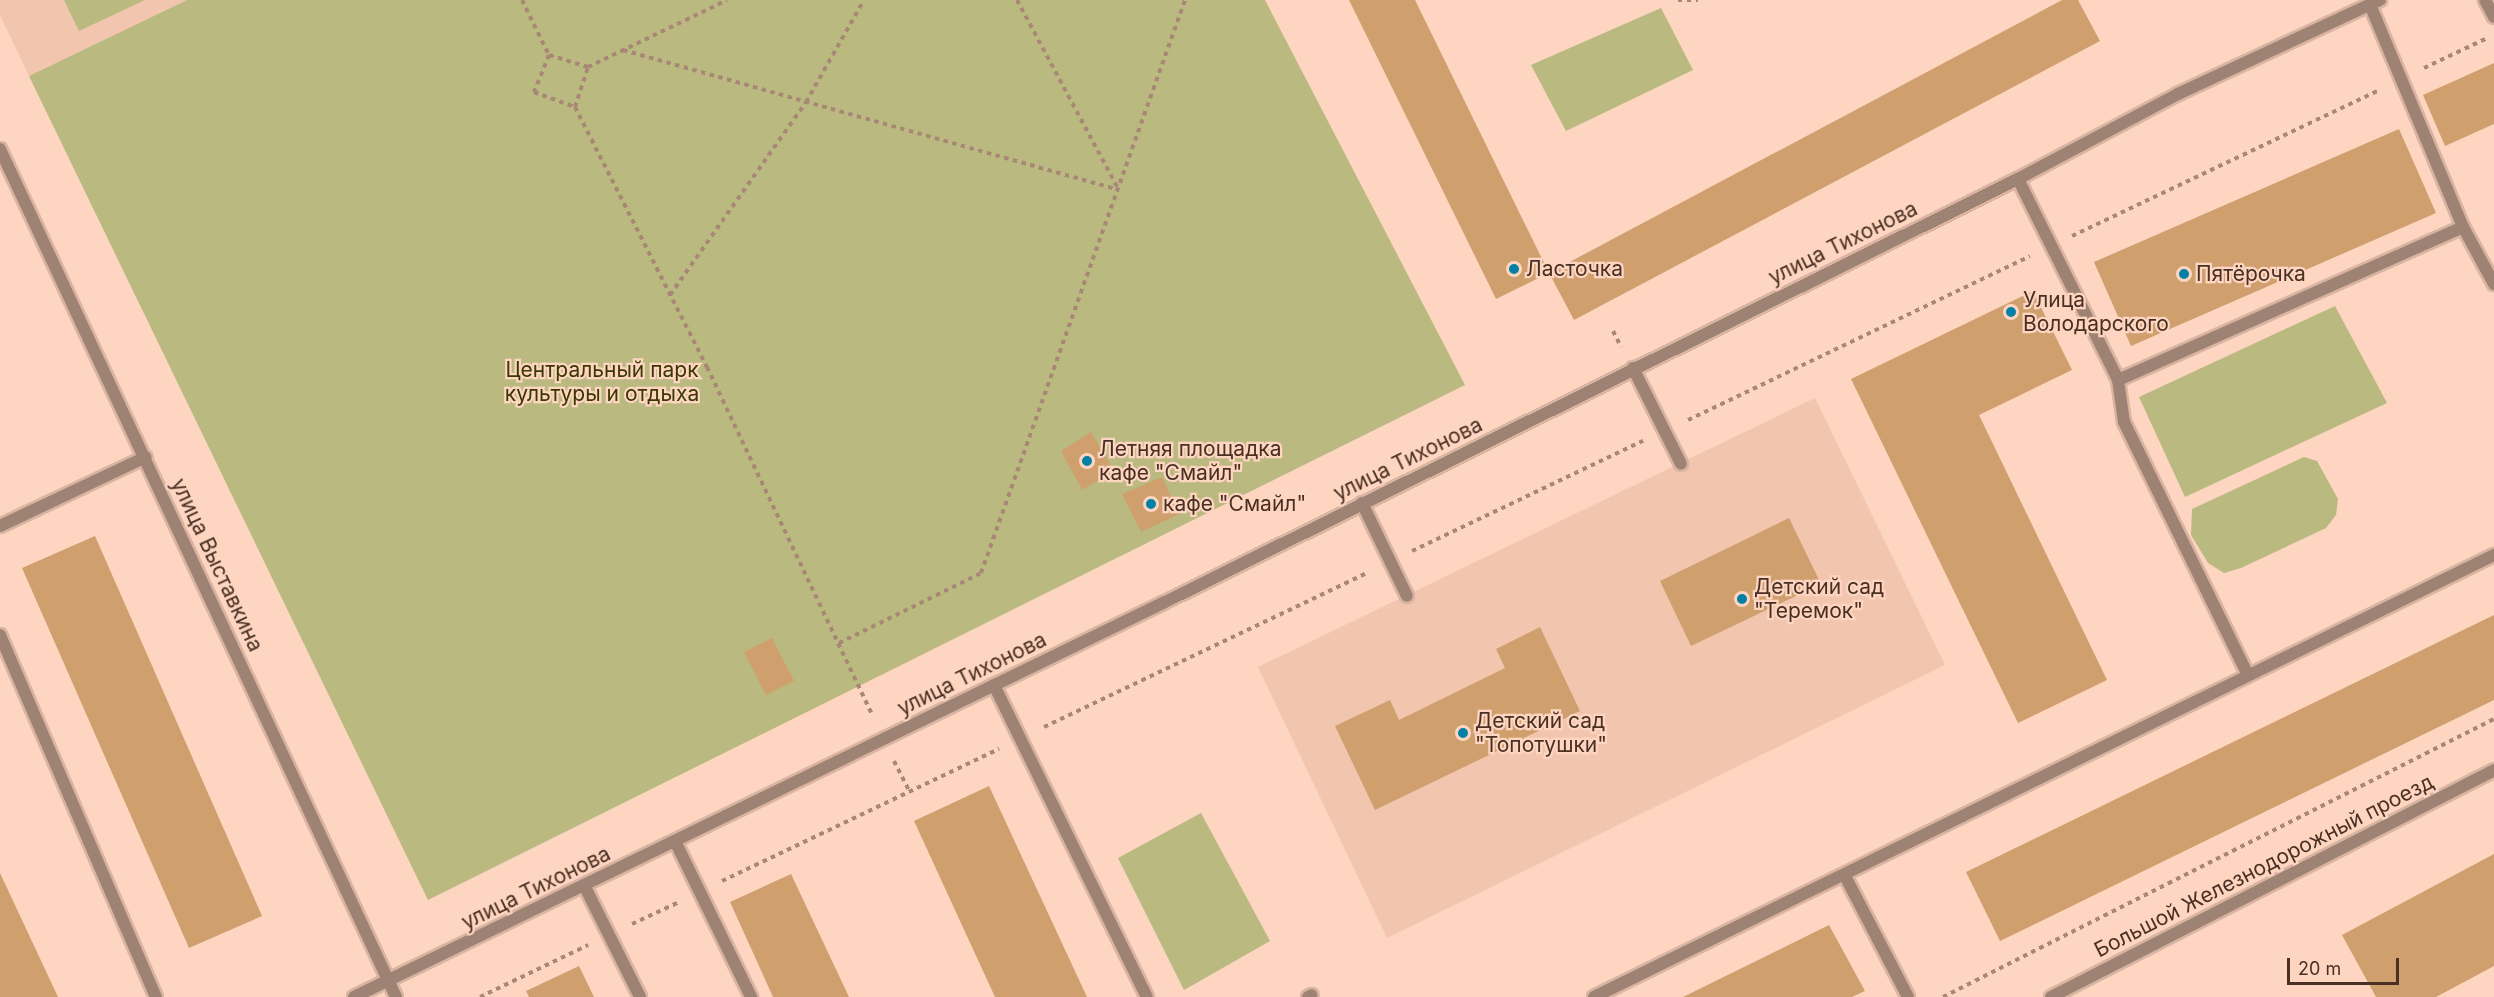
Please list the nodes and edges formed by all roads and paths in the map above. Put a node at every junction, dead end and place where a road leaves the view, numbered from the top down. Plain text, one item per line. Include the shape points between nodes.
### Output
1 (522, 0) edge
2 (727, 0) edge
3 (864, 0) edge
4 (1017, 0) edge
5 (1185, 0) edge
6 (1678, 0) edge
7 (1698, 0) edge
8 (2485, 0) edge
9 (2375, 2) edge
10 (2494, 17) edge
11 (2494, 35) edge
12 (623, 50) junction
13 (549, 55) junction
14 (588, 67) junction
15 (2401, 80) junction
16 (806, 102) junction
17 (575, 107) junction
18 (0, 149) edge
19 (2018, 179) junction
20 (1119, 190) junction
21 (2463, 227) junction
22 (2051, 247) junction
23 (2494, 284) edge
24 (670, 296) junction
25 (1633, 368) junction
26 (2118, 380) junction
27 (1664, 431) junction
28 (146, 457) junction
29 (1681, 464) dead end
30 (1362, 503) junction
31 (0, 526) edge
32 (2494, 555) edge
33 (1391, 561) junction
34 (1407, 596) dead end
35 (0, 635) edge
36 (839, 643) junction
37 (2248, 675) junction
38 (857, 683) dead end
39 (994, 685) junction
40 (2494, 719) edge
41 (1018, 740) junction
42 (2494, 770) edge
43 (675, 841) junction
44 (1845, 876) junction
45 (584, 885) junction
46 (701, 891) junction
47 (609, 935) junction
48 (389, 981) junction
49 (156, 997) edge
50 (354, 997) edge
51 (396, 997) edge
52 (480, 997) edge
53 (640, 997) edge
54 (750, 997) edge
55 (1147, 997) edge
56 (1594, 997) edge
57 (1908, 997) edge
58 (1943, 997) edge
59 (2051, 997) edge

1 - 13 path
2 - 12 path
3 - 16 path
4 - 20 path
5 - 20 path
6 - 7 path
8 - 10 street
9 - 15 street
9 - 19 street, улица Тихонова via 2178,93
11 - 15 path
12 - 14 path
12 - 16 path
13 - 14 path
13 - 17 path via 534,92
14 - 17 path
15 - 21 street
15 - 22 path
16 - 20 path
16 - 24 path
17 - 24 path
18 - 28 street, улица Выставкина
19 - 22 street
19 - 25 street, улица Тихонова
20 - 36 path via 981,573
21 - 23 street
21 - 26 street
22 - 26 street
22 - 27 path
24 - 36 path
25 - 27 street
25 - 30 street, улица Тихонова
26 - 37 street via 2124,422
27 - 29 street
27 - 33 path
28 - 31 street
28 - 48 street, улица Выставкина
30 - 33 street
30 - 39 street, улица Тихонова
32 - 37 street
33 - 34 street
33 - 41 path
35 - 49 street
36 - 38 path
37 - 44 street
39 - 41 street
39 - 43 street, улица Тихонова
40 - 58 path
41 - 46 path
41 - 55 street
42 - 59 street, Большой Железнодорожный проезд
43 - 45 street, улица Тихонова
43 - 46 street
44 - 56 street
44 - 57 street
45 - 47 street
45 - 48 street, улица Тихонова
46 - 47 path
46 - 54 street
47 - 52 path
47 - 53 street
48 - 50 street, улица Тихонова
48 - 51 street, улица Выставкина

